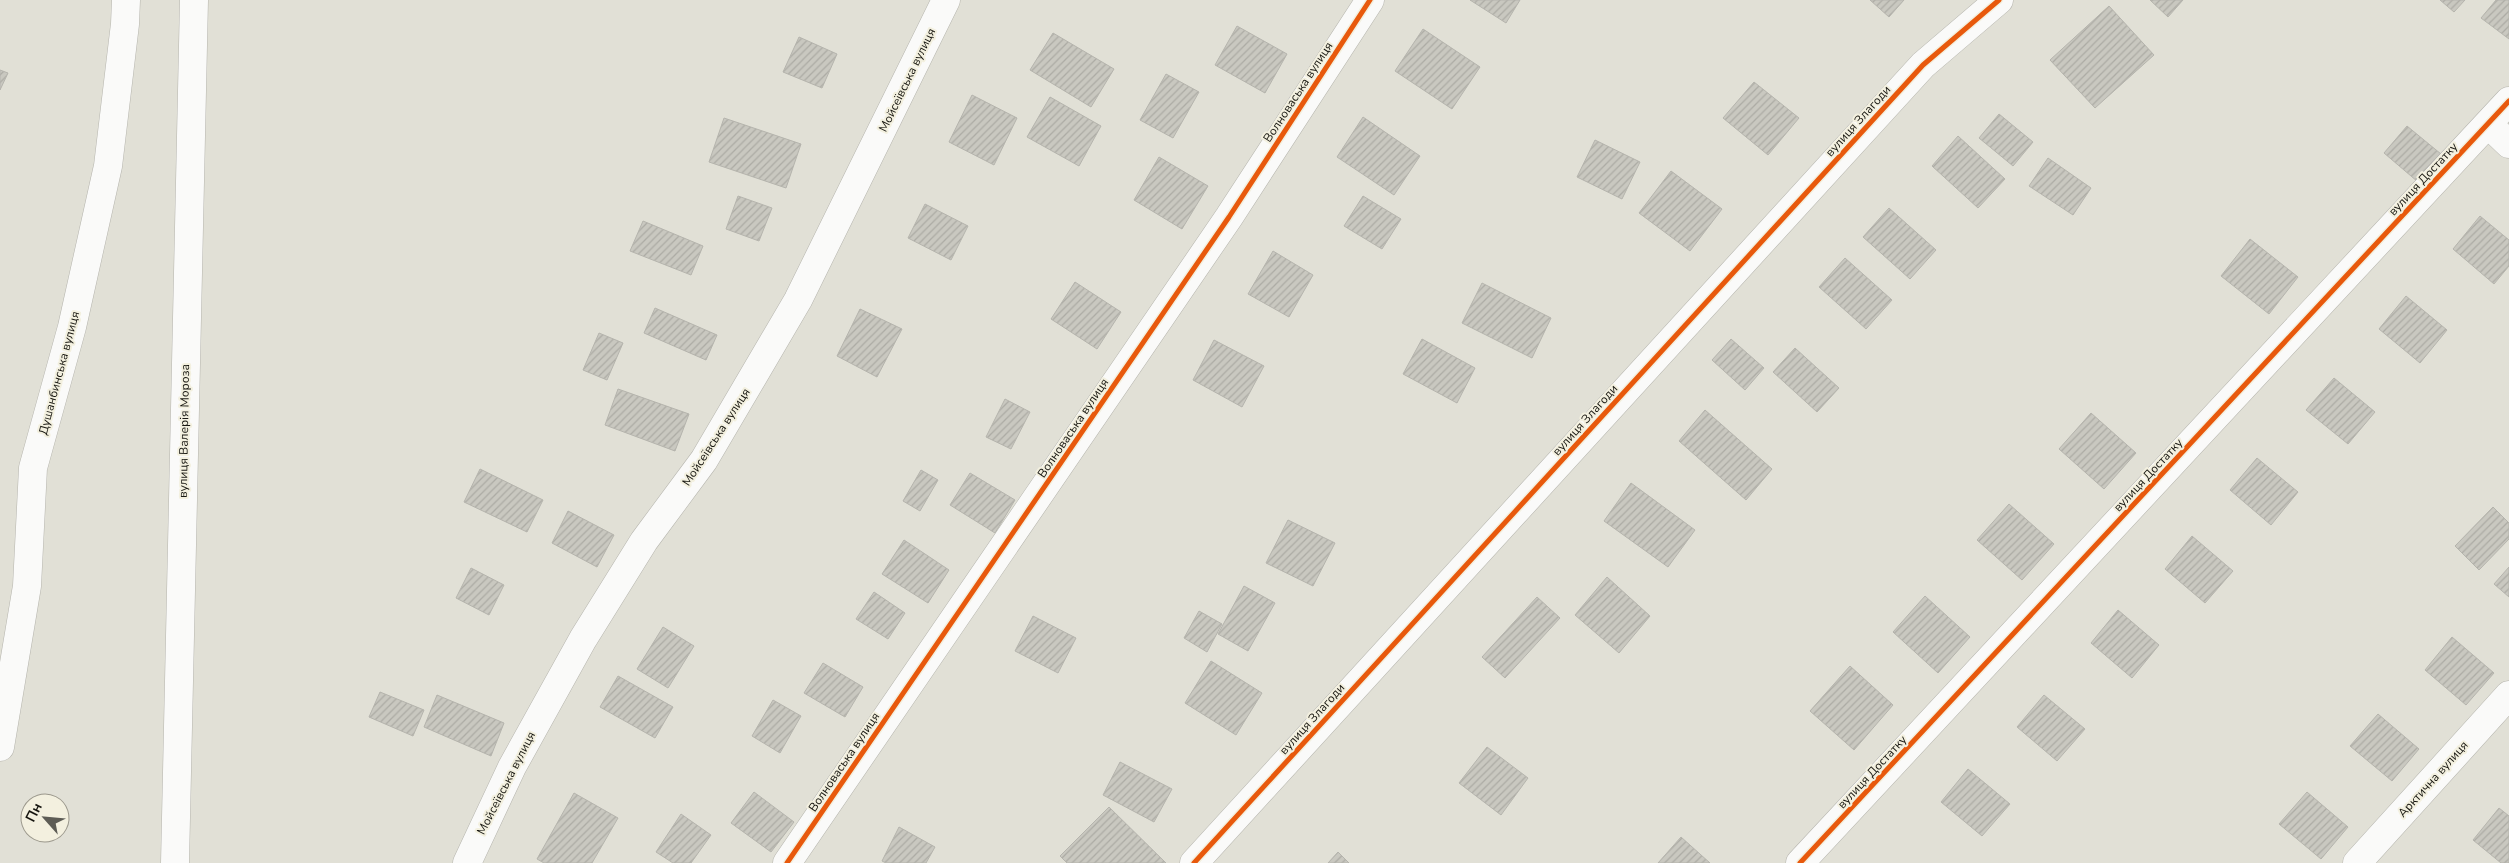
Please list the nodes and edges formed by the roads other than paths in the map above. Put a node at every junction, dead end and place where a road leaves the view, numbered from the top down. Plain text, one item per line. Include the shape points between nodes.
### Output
1 (126, 0) edge
2 (194, 0) edge
3 (946, 0) edge
4 (1370, 0) edge
5 (1999, 0) edge
6 (2509, 101) edge
7 (2488, 124) junction
8 (2509, 144) edge
9 (2509, 695) edge
10 (0, 747) edge
11 (175, 863) edge
12 (467, 863) edge
13 (786, 863) edge
14 (1194, 863) edge
15 (1800, 863) edge
16 (2357, 863) edge

1 - 10 street, Душанбинська вулиця via 126,24 108,166 72,327 33,468 27,586
2 - 11 street, вулиця Валерія Мороза
3 - 12 street, Мойсеївська вулиця via 798,300 704,460 644,541 583,639 512,766
4 - 13 street, Волноваська вулиця via 1229,217
5 - 14 street, вулиця Злагоди via 1922,65
6 - 7 street, вулиця Достатку
7 - 8 street
7 - 15 street, вулиця Достатку
9 - 16 street, Арктична вулиця

